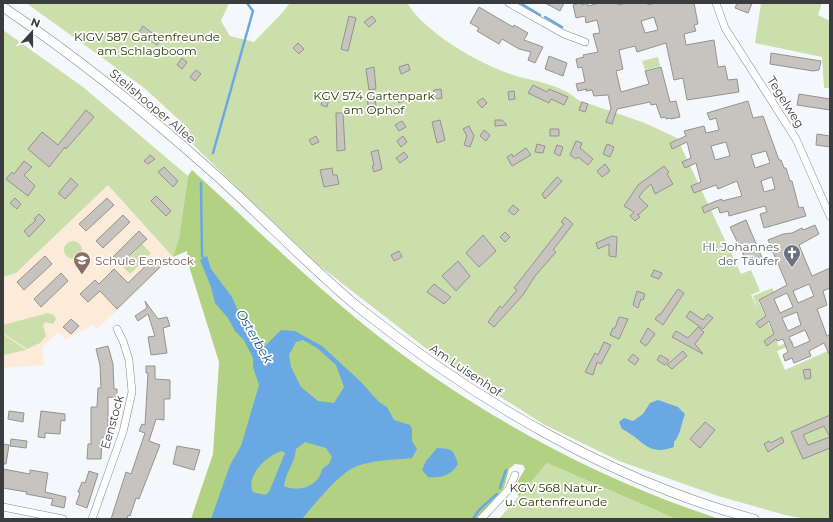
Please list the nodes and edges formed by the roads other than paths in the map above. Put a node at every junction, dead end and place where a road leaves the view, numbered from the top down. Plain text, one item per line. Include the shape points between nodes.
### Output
1 (509, 3) edge
2 (716, 3) edge
3 (3, 7) edge
4 (586, 42) dead end
5 (209, 169) joint
6 (830, 216) edge
7 (117, 329) dead end
8 (515, 475) dead end
9 (3, 507) edge
10 (63, 519) edge
11 (92, 519) edge
12 (481, 519) edge
13 (754, 519) edge

1 - 4 street via 564,34
2 - 6 street, Tegelweg via 725,28 796,139
3 - 5 main road, Steilshooper Allee via 105,81
5 - 13 main road, Am Luisenhof via 308,264 358,306 429,361 488,400 544,432 630,474 699,502
7 - 11 street, Eenstock via 124,341 129,360 132,392 123,432
8 - 12 street via 504,495
9 - 10 street

